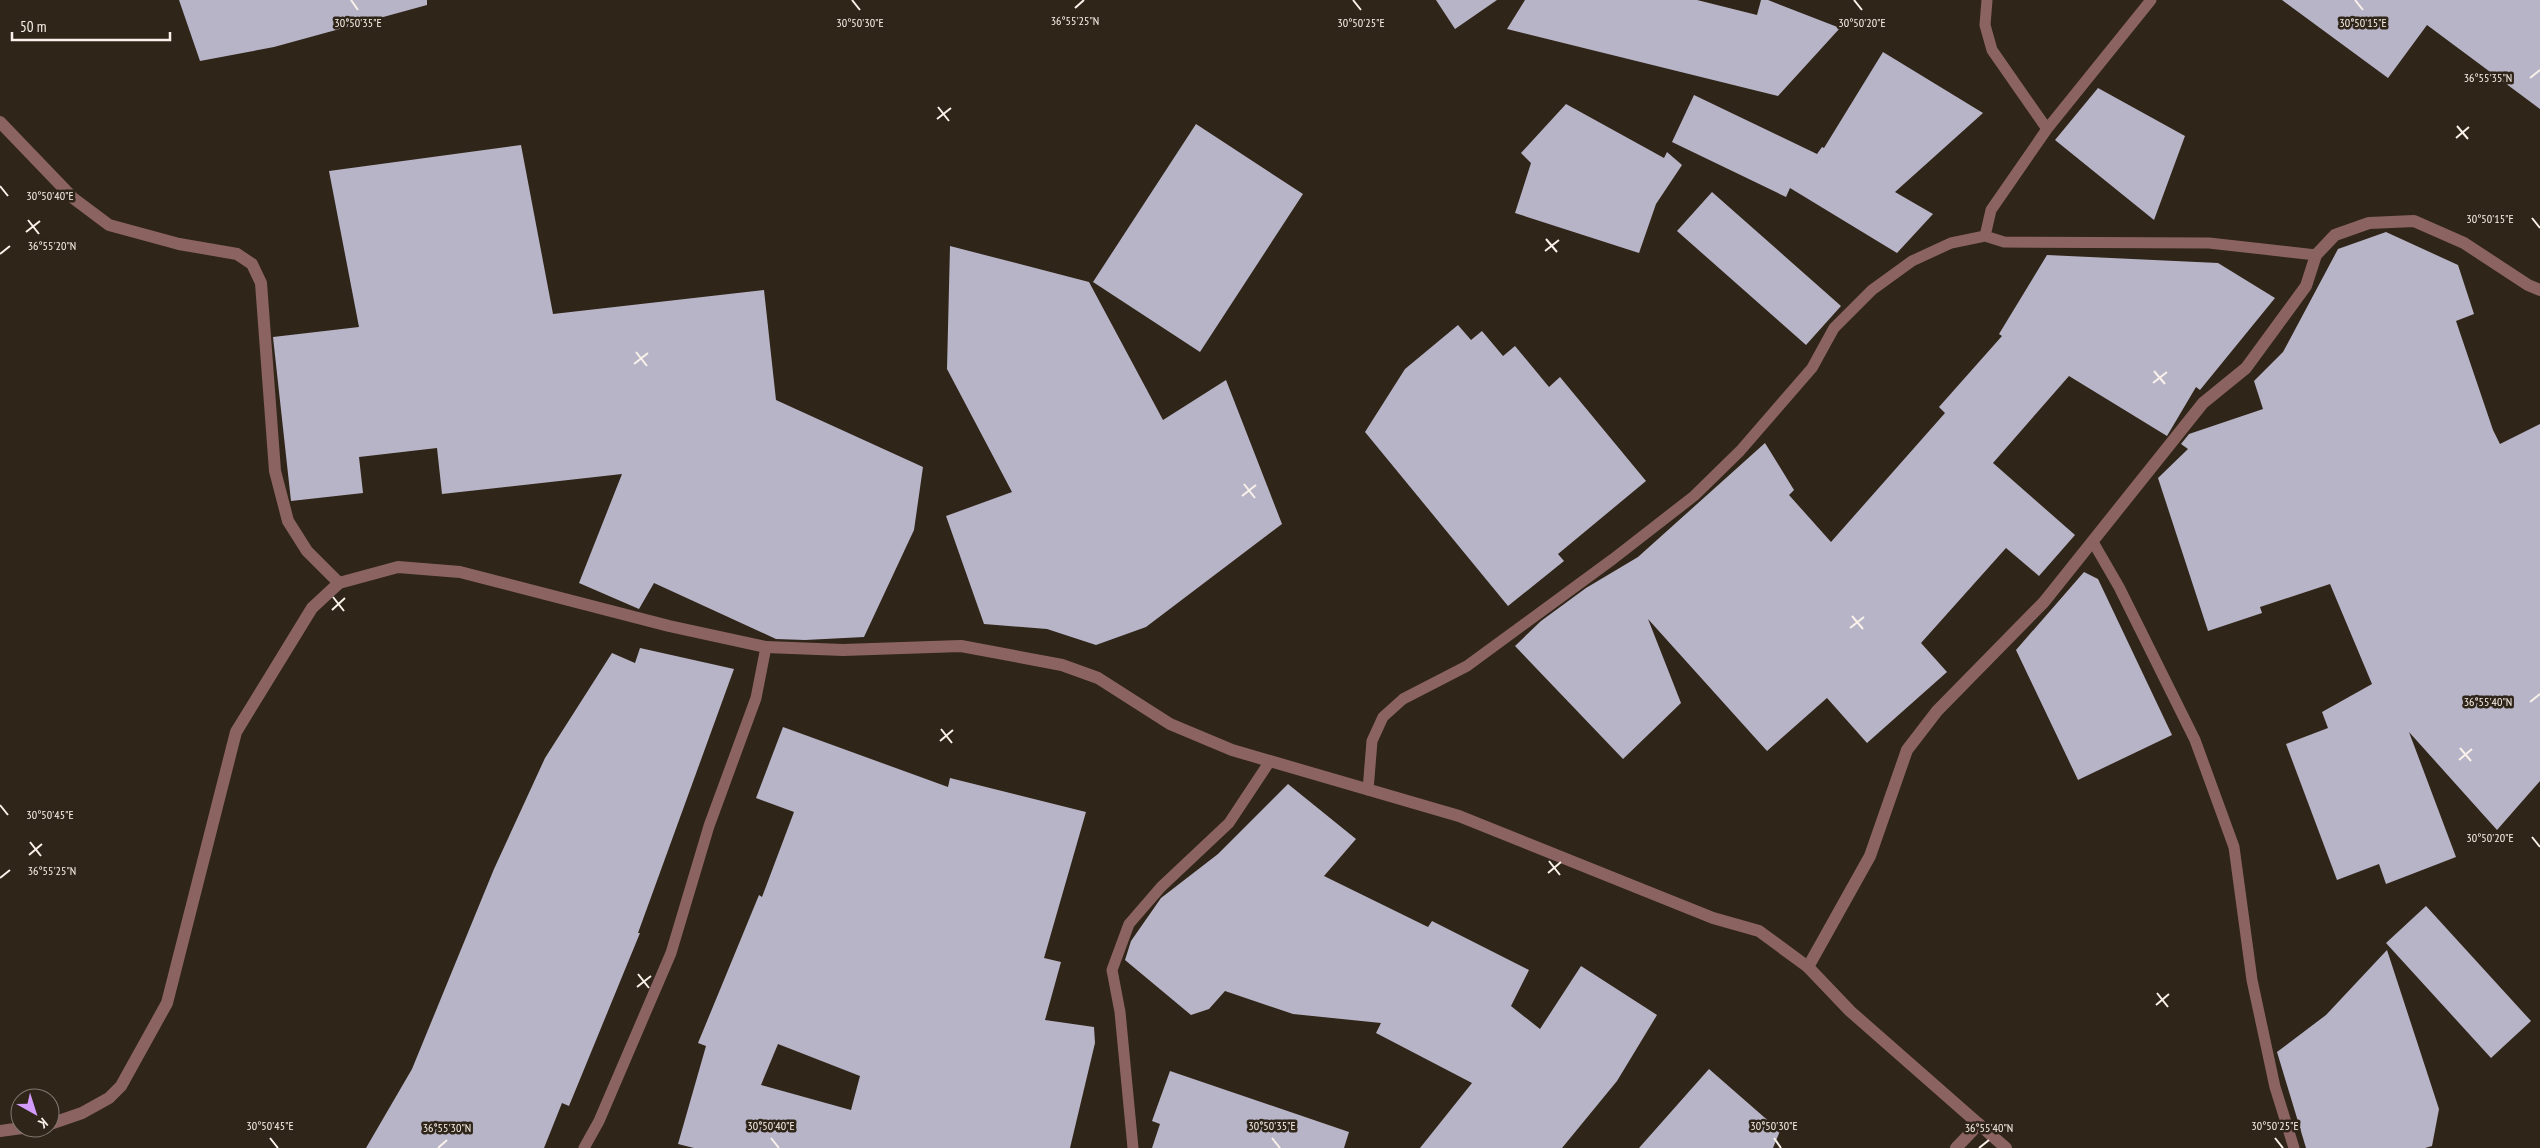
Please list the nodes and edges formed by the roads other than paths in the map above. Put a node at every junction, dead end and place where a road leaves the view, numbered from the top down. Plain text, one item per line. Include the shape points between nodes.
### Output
1 (1987, 0) edge
2 (2151, 0) edge
3 (0, 122) edge
4 (2047, 129) junction
5 (1985, 236) junction
6 (2316, 255) junction
7 (2540, 290) edge
8 (2093, 542) junction
9 (339, 583) junction
10 (766, 647) junction
11 (1270, 761) junction
12 (1368, 790) junction
13 (1808, 967) junction
14 (60, 1121) edge
15 (1979, 1124) junction
16 (584, 1148) edge
17 (1133, 1148) edge
18 (1956, 1148) edge
19 (2006, 1148) edge
20 (2294, 1148) edge

1 - 4 lane via 1985,25 1992,50
2 - 4 lane
3 - 9 street via 73,198 109,225 179,244 237,254 252,264 261,283 275,471 288,521 307,550
4 - 5 lane via 1991,210
5 - 6 lane via 2004,242 2209,243
5 - 12 lane via 1951,242 1912,261 1872,290 1834,328 1812,368 1752,438 1694,496 1467,666 1403,699 1383,717 1372,741
6 - 7 street via 2335,235 2369,223 2414,221 2464,243
6 - 8 street via 2306,286 2246,368 2203,403
8 - 13 street via 2044,602 1937,711 1907,750 1870,856
8 - 20 lane via 2119,587 2195,740 2234,847 2252,980 2275,1086
9 - 10 street via 398,567 460,572 669,626
9 - 14 street via 312,608 236,732 167,1003 138,1059 109,1098
10 - 11 street via 843,650 961,646 1062,665 1098,678 1170,724 1232,750
10 - 16 lane via 756,698 709,826 671,953 599,1121
11 - 12 street
11 - 17 lane via 1229,823 1161,888 1129,924 1112,970 1120,1012
12 - 13 street via 1459,816 1714,918 1759,932
13 - 15 street via 1850,1012
15 - 18 street
15 - 19 street

